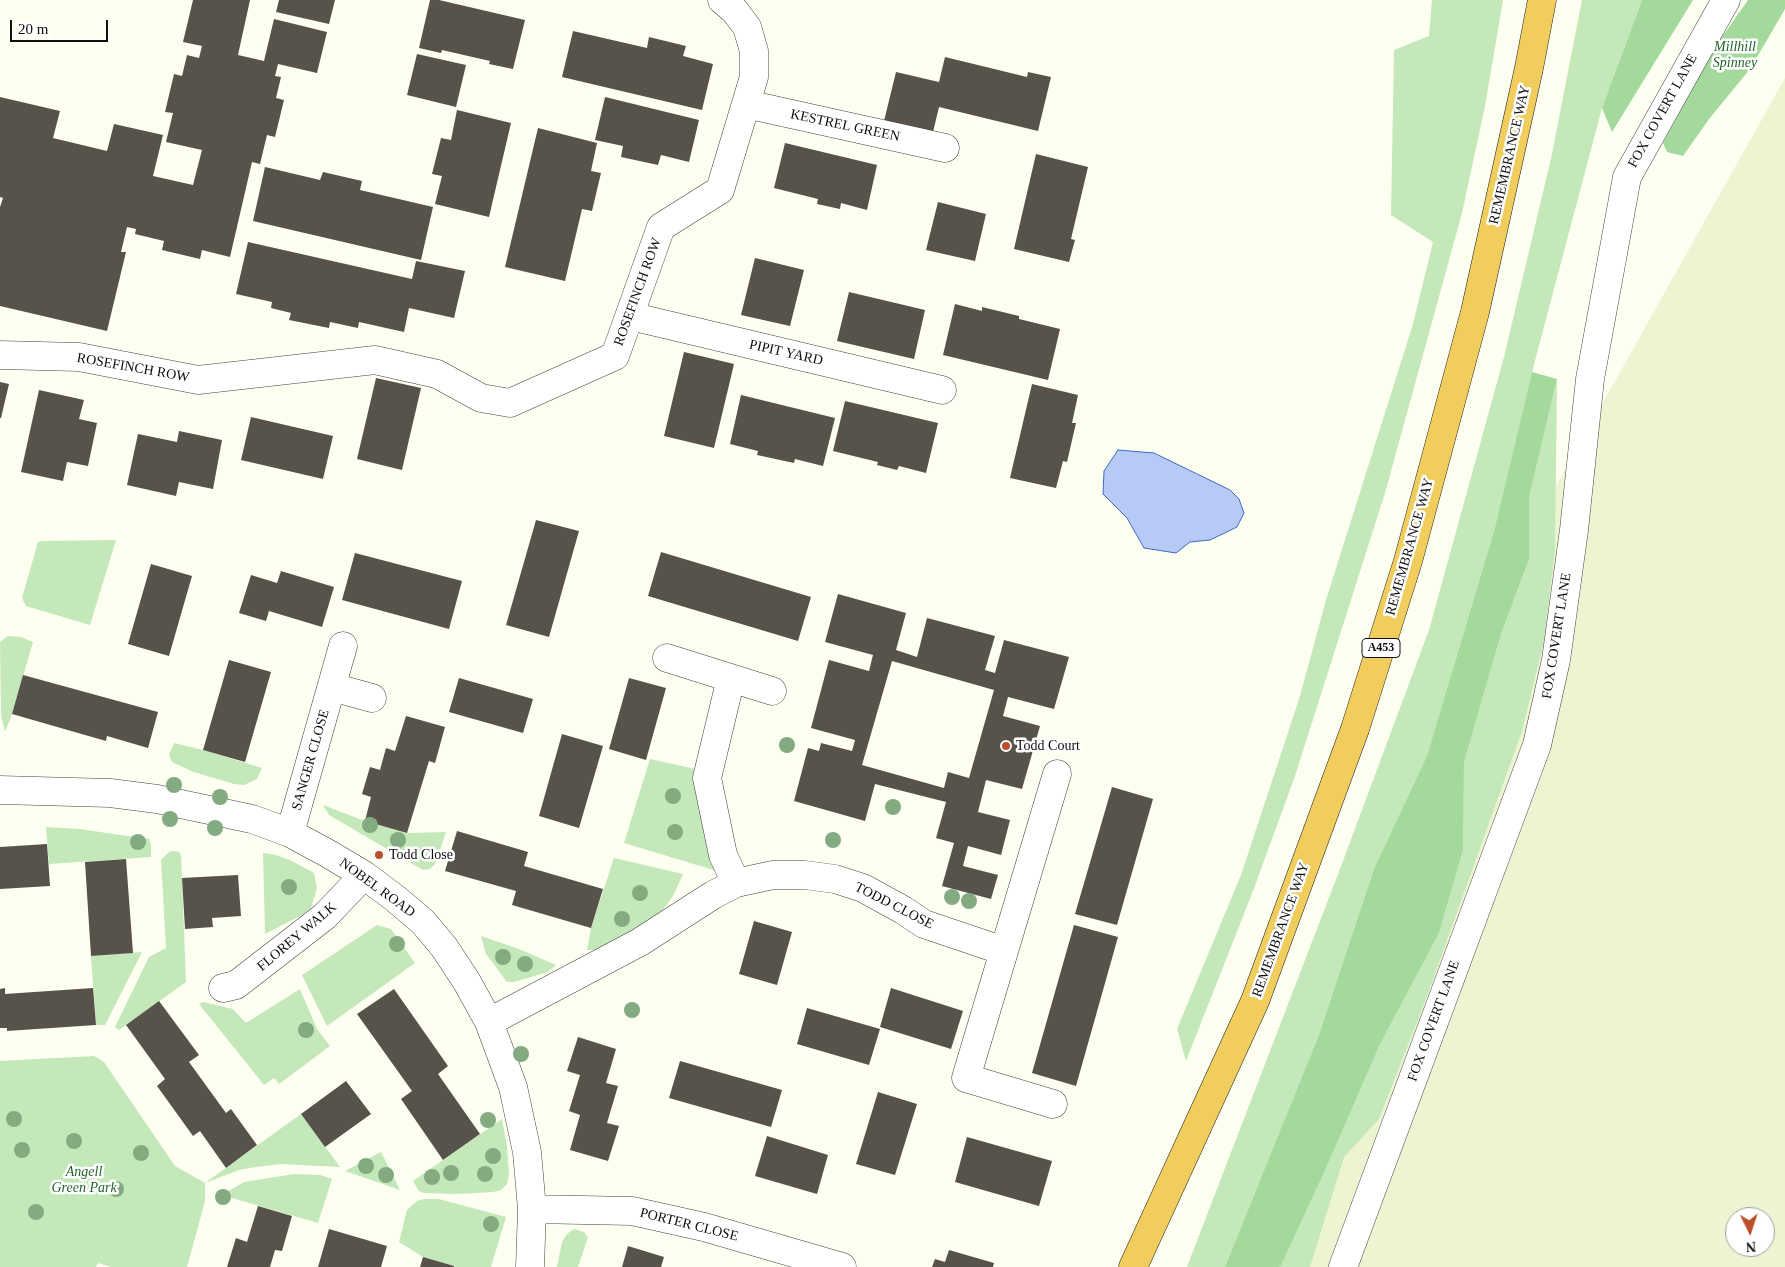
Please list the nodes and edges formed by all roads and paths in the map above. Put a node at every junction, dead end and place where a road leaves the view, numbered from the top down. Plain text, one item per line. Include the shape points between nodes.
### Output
1 (722, 0) edge
2 (1542, 0) edge
3 (1726, 0) edge
4 (746, 104) junction
5 (945, 148) dead end
6 (630, 316) junction
7 (0, 355) edge
8 (942, 390) dead end
9 (344, 646) dead end
10 (667, 658) dead end
11 (731, 678) junction
12 (332, 687) junction
13 (772, 691) dead end
14 (372, 698) dead end
15 (1057, 774) dead end
16 (0, 790) edge
17 (290, 833) junction
18 (364, 875) junction
19 (736, 883) junction
20 (1004, 951) junction
21 (223, 988) dead end
22 (489, 1022) junction
23 (1053, 1104) dead end
24 (532, 1209) junction
25 (530, 1267) edge
26 (842, 1267) edge
27 (1133, 1267) edge
28 (1343, 1267) edge

1 - 4 street, ROSEFINCH ROW via 747,27 754,52 754,77
2 - 27 highway, REMEMBRANCE WAY / A453 via 1475,312 1408,561 1355,729 1255,1001
3 - 28 street, FOX COVERT LANE via 1627,177 1590,379 1556,660 1537,745
4 - 5 street, KESTREL GREEN
4 - 6 street, ROSEFINCH ROW via 720,190 662,227
6 - 7 street, ROSEFINCH ROW via 615,356 510,403 481,398 437,374 375,360 198,380 79,357
6 - 8 street, PIPIT YARD
9 - 12 street, SANGER CLOSE
10 - 11 street
11 - 13 street
11 - 19 street via 707,778 723,855
12 - 14 street
12 - 17 street, SANGER CLOSE
15 - 20 street
16 - 17 street, NOBEL ROAD via 157,799 252,818
17 - 18 street, NOBEL ROAD
18 - 21 street, FLOREY WALK via 325,916 236,986
18 - 22 street, NOBEL ROAD via 423,922 444,947
19 - 20 street, TODD CLOSE via 773,875 805,875 836,880 863,888 924,924
19 - 22 street, TODD CLOSE via 640,942
20 - 23 street via 966,1078
22 - 24 street, NOBEL ROAD via 512,1087 527,1152
24 - 25 street, NOBEL ROAD
24 - 26 street, PORTER CLOSE via 632,1211 704,1227

